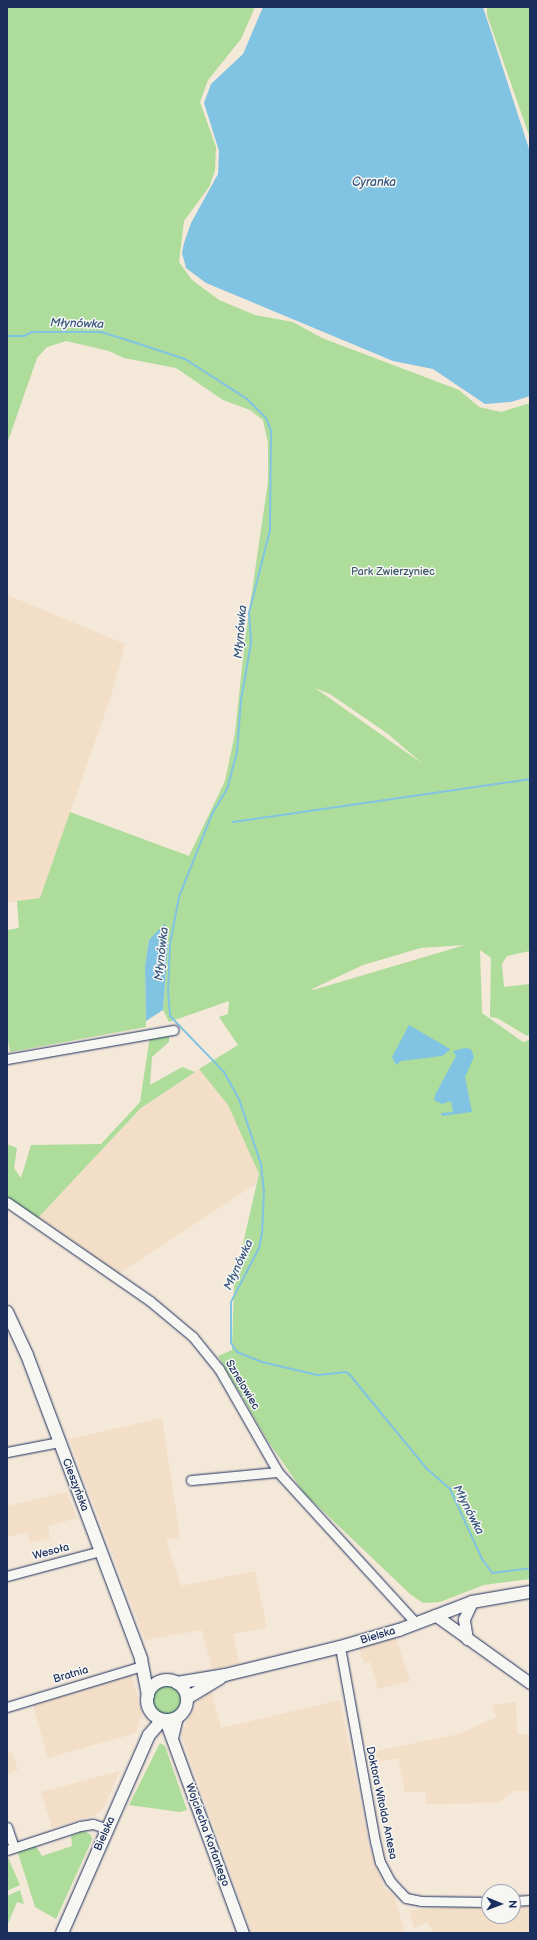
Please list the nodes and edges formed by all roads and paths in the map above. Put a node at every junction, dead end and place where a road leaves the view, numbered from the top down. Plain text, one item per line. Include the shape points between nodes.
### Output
1 (174, 1030) dead end
2 (7, 1059) edge
3 (7, 1202) edge
4 (7, 1312) edge
5 (59, 1442) junction
6 (7, 1452) edge
7 (278, 1472) junction
8 (191, 1480) dead end
9 (100, 1551) junction
10 (7, 1576) edge
11 (530, 1592) edge
12 (472, 1602) junction
13 (435, 1615) junction
14 (416, 1623) junction
15 (466, 1639) junction
16 (340, 1647) junction
17 (142, 1663) junction
18 (225, 1675) junction
19 (164, 1680) junction
20 (177, 1683) junction
21 (530, 1683) edge
22 (148, 1695) junction
23 (187, 1698) junction
24 (7, 1707) edge
25 (150, 1710) junction
26 (178, 1717) junction
27 (163, 1720) junction
28 (149, 1735) junction
29 (172, 1738) junction
30 (7, 1827) edge
31 (108, 1829) junction
32 (11, 1848) edge
33 (481, 1902) edge
34 (62, 1933) edge
35 (243, 1933) edge

1 - 2 street
3 - 7 street, Sznelowiec via 150,1301 193,1337 219,1369
4 - 5 main road, Cieszyńska
5 - 6 street
5 - 9 main road, Cieszyńska
7 - 8 street
7 - 14 street, Sznelowiec
9 - 10 street, Wesoła
9 - 17 main road, Cieszyńska
11 - 12 main road, Bielska
12 - 13 main road, Bielska
12 - 15 street via 464,1620
13 - 14 main road, Bielska
13 - 15 street
14 - 16 main road, Bielska
15 - 21 street
16 - 18 main road, Bielska
16 - 33 street, Doktora Witolda Antesa via 380,1862 394,1887 406,1898
17 - 19 main road, Cieszyńska
17 - 22 main road, Cieszyńska
17 - 24 street, Bratnia
18 - 20 main road, Bielska
18 - 23 main road, Bielska
19 - 20 main road
19 - 22 main road via 154,1685
20 - 23 main road
22 - 25 main road
23 - 26 main road via 185,1709
25 - 27 main road
25 - 28 main road, Bielska
26 - 27 main road
26 - 29 street
27 - 28 main road, Bielska
27 - 29 street, Wojciecha Korfantego
28 - 31 main road, Bielska
29 - 35 street, Wojciecha Korfantego
30 - 32 street
31 - 32 street via 93,1824 80,1826
31 - 34 main road, Bielska

